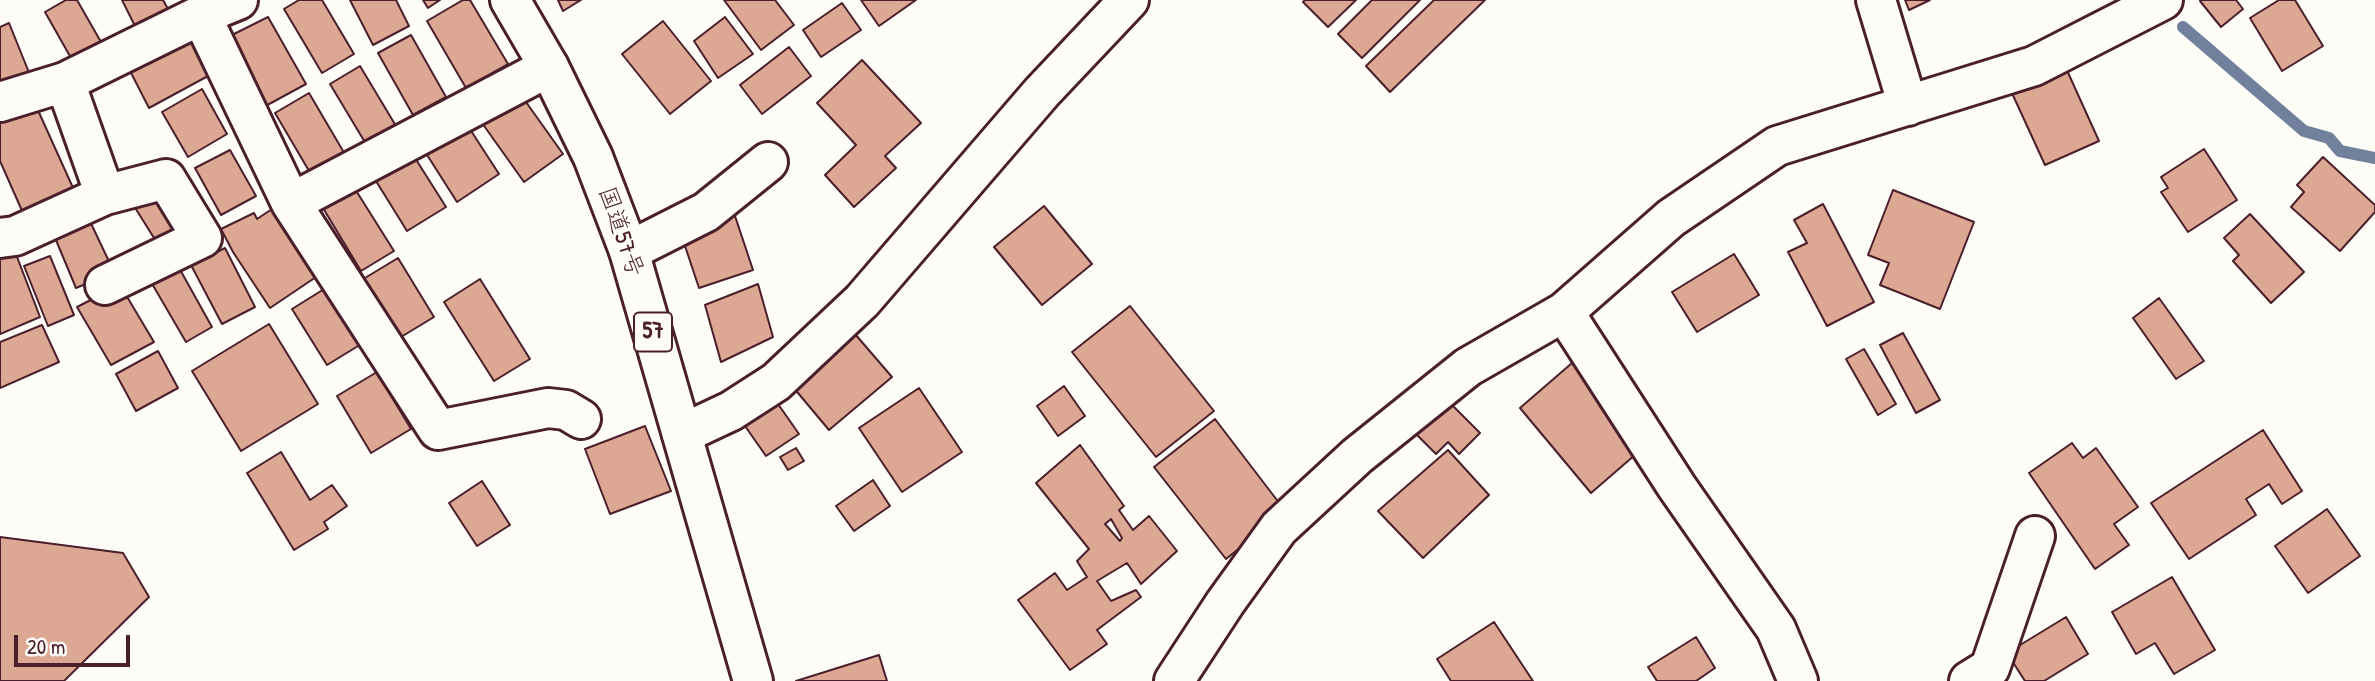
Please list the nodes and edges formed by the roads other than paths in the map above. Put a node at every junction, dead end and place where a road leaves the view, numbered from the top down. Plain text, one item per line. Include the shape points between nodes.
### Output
1 (238, 0) edge
2 (510, 0) edge
3 (1129, 0) edge
4 (1877, 0) edge
5 (2163, 0) edge
6 (201, 15) junction
7 (549, 67) junction
8 (65, 82) junction
9 (0, 102) edge
10 (1909, 106) junction
11 (768, 162) dead end
12 (105, 195) junction
13 (291, 203) junction
14 (0, 239) edge
15 (629, 251) junction
16 (105, 285) dead end
17 (1564, 312) junction
18 (581, 419) dead end
19 (682, 434) junction
20 (2035, 536) dead end
21 (753, 681) edge
22 (1174, 681) edge
23 (1798, 681) edge
24 (1969, 681) edge

1 - 6 main road
2 - 7 main road, 国道57号 / 57
3 - 19 main road via 862,301 776,382 731,411
4 - 10 main road
5 - 10 main road via 2034,66
6 - 8 main road
6 - 13 main road
7 - 13 main road
7 - 15 main road, 国道57号 / 57 via 593,157
8 - 9 main road
8 - 12 main road
10 - 17 main road via 1777,146 1671,218
11 - 15 main road via 706,212
12 - 14 main road
12 - 16 main road via 166,179 202,239
13 - 18 main road via 438,430 548,408 566,410
15 - 19 main road, 国道57号 / 57
17 - 22 main road via 1468,367 1356,456 1279,528
17 - 23 main road via 1776,629
19 - 21 main road, 国道57号 / 57
20 - 24 main road via 1990,668

